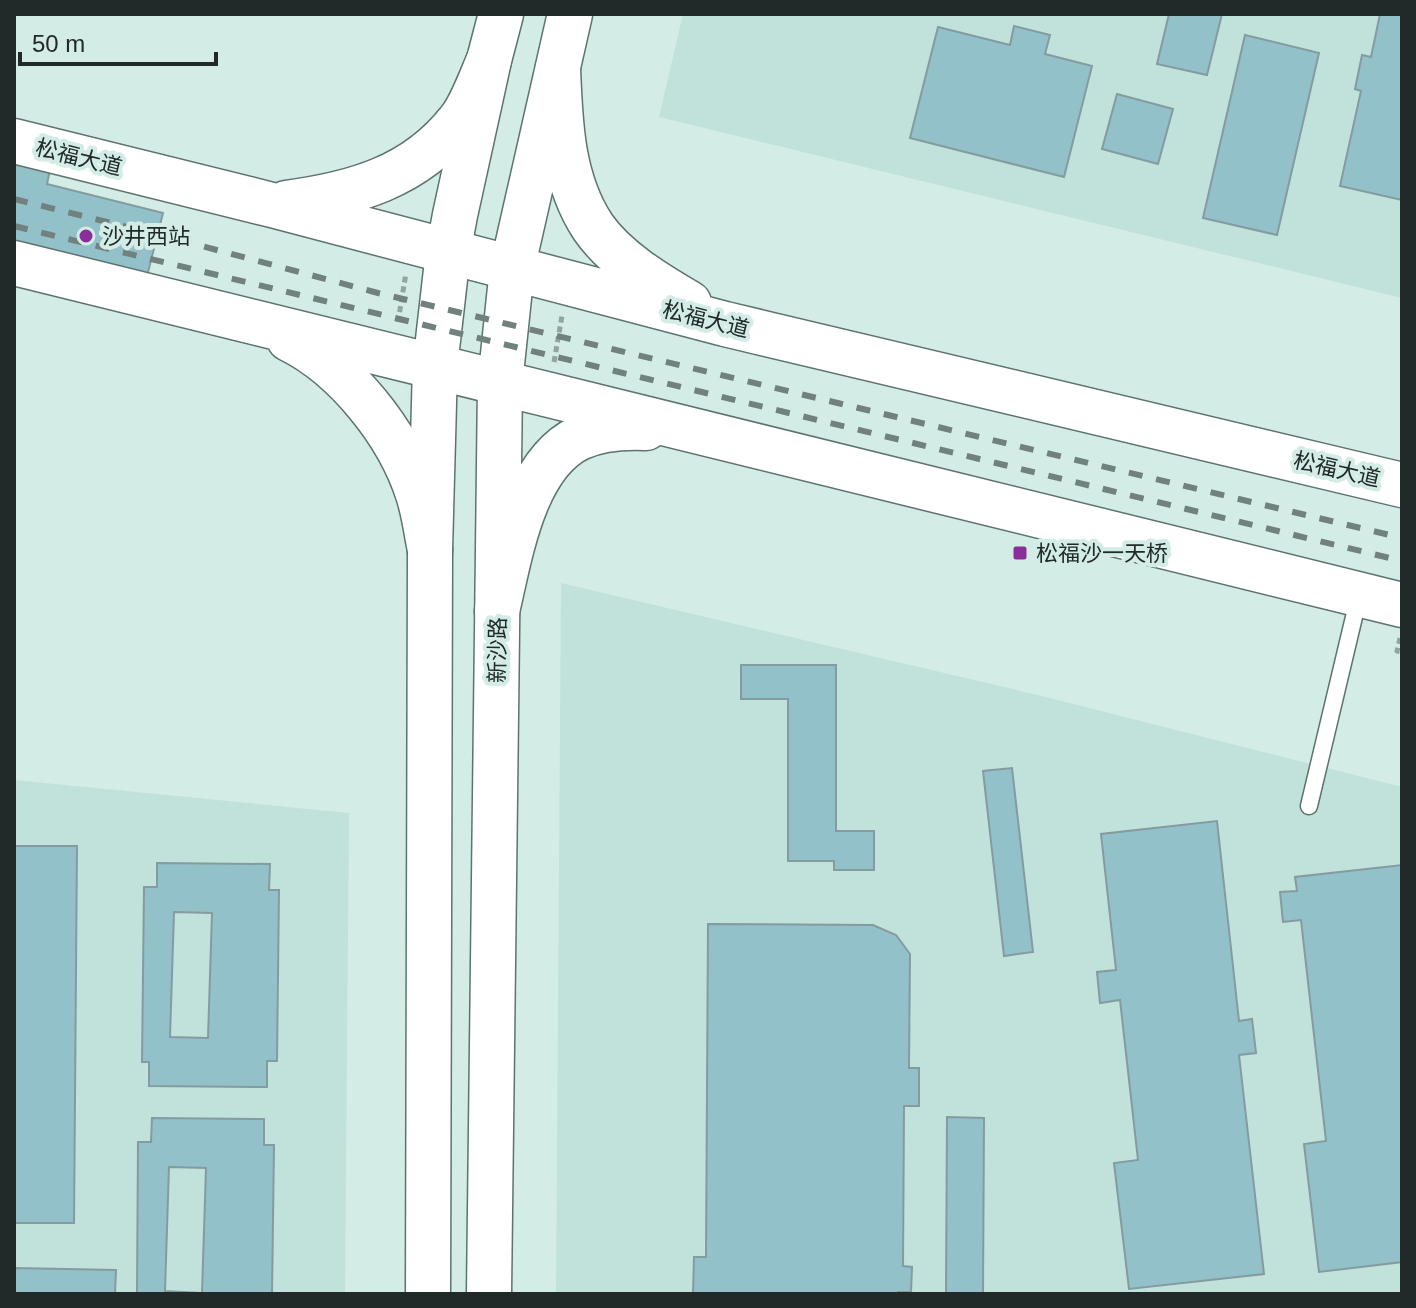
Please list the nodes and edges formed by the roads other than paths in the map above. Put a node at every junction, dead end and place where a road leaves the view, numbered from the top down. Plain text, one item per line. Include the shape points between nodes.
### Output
1 (501, 14) edge
2 (570, 14) edge
3 (489, 60) junction
4 (558, 68) junction
5 (14, 141) edge
6 (272, 205) junction
7 (448, 253) junction
8 (14, 263) edge
9 (512, 269) junction
10 (254, 322) junction
11 (725, 324) junction
12 (435, 366) junction
13 (500, 383) junction
14 (684, 428) junction
15 (1402, 485) edge
16 (430, 550) junction
17 (1359, 594) junction
18 (497, 611) junction
19 (1401, 621) edge
20 (1309, 806) dead end
21 (428, 1294) edge
22 (489, 1294) edge

1 - 3 main road
2 - 4 main road, 新沙路
3 - 6 main road via 461,119 429,153 361,188
3 - 7 main road
4 - 9 main road, 新沙路
4 - 11 main road via 567,163 594,229 624,260
5 - 6 main road, 松福大道
6 - 7 main road, 松福大道
7 - 9 main road, 松福大道
7 - 12 main road
8 - 10 main road
9 - 11 main road, 松福大道
9 - 13 main road, 新沙路
10 - 12 main road
10 - 16 main road via 308,349 368,406 397,446 418,494
11 - 15 main road, 松福大道
12 - 13 main road
12 - 16 main road
13 - 14 main road
13 - 18 main road, 新沙路
14 - 17 main road
14 - 18 main road via 600,431 557,453 522,516
16 - 21 main road
17 - 19 main road
17 - 20 lane
18 - 22 main road, 新沙路

